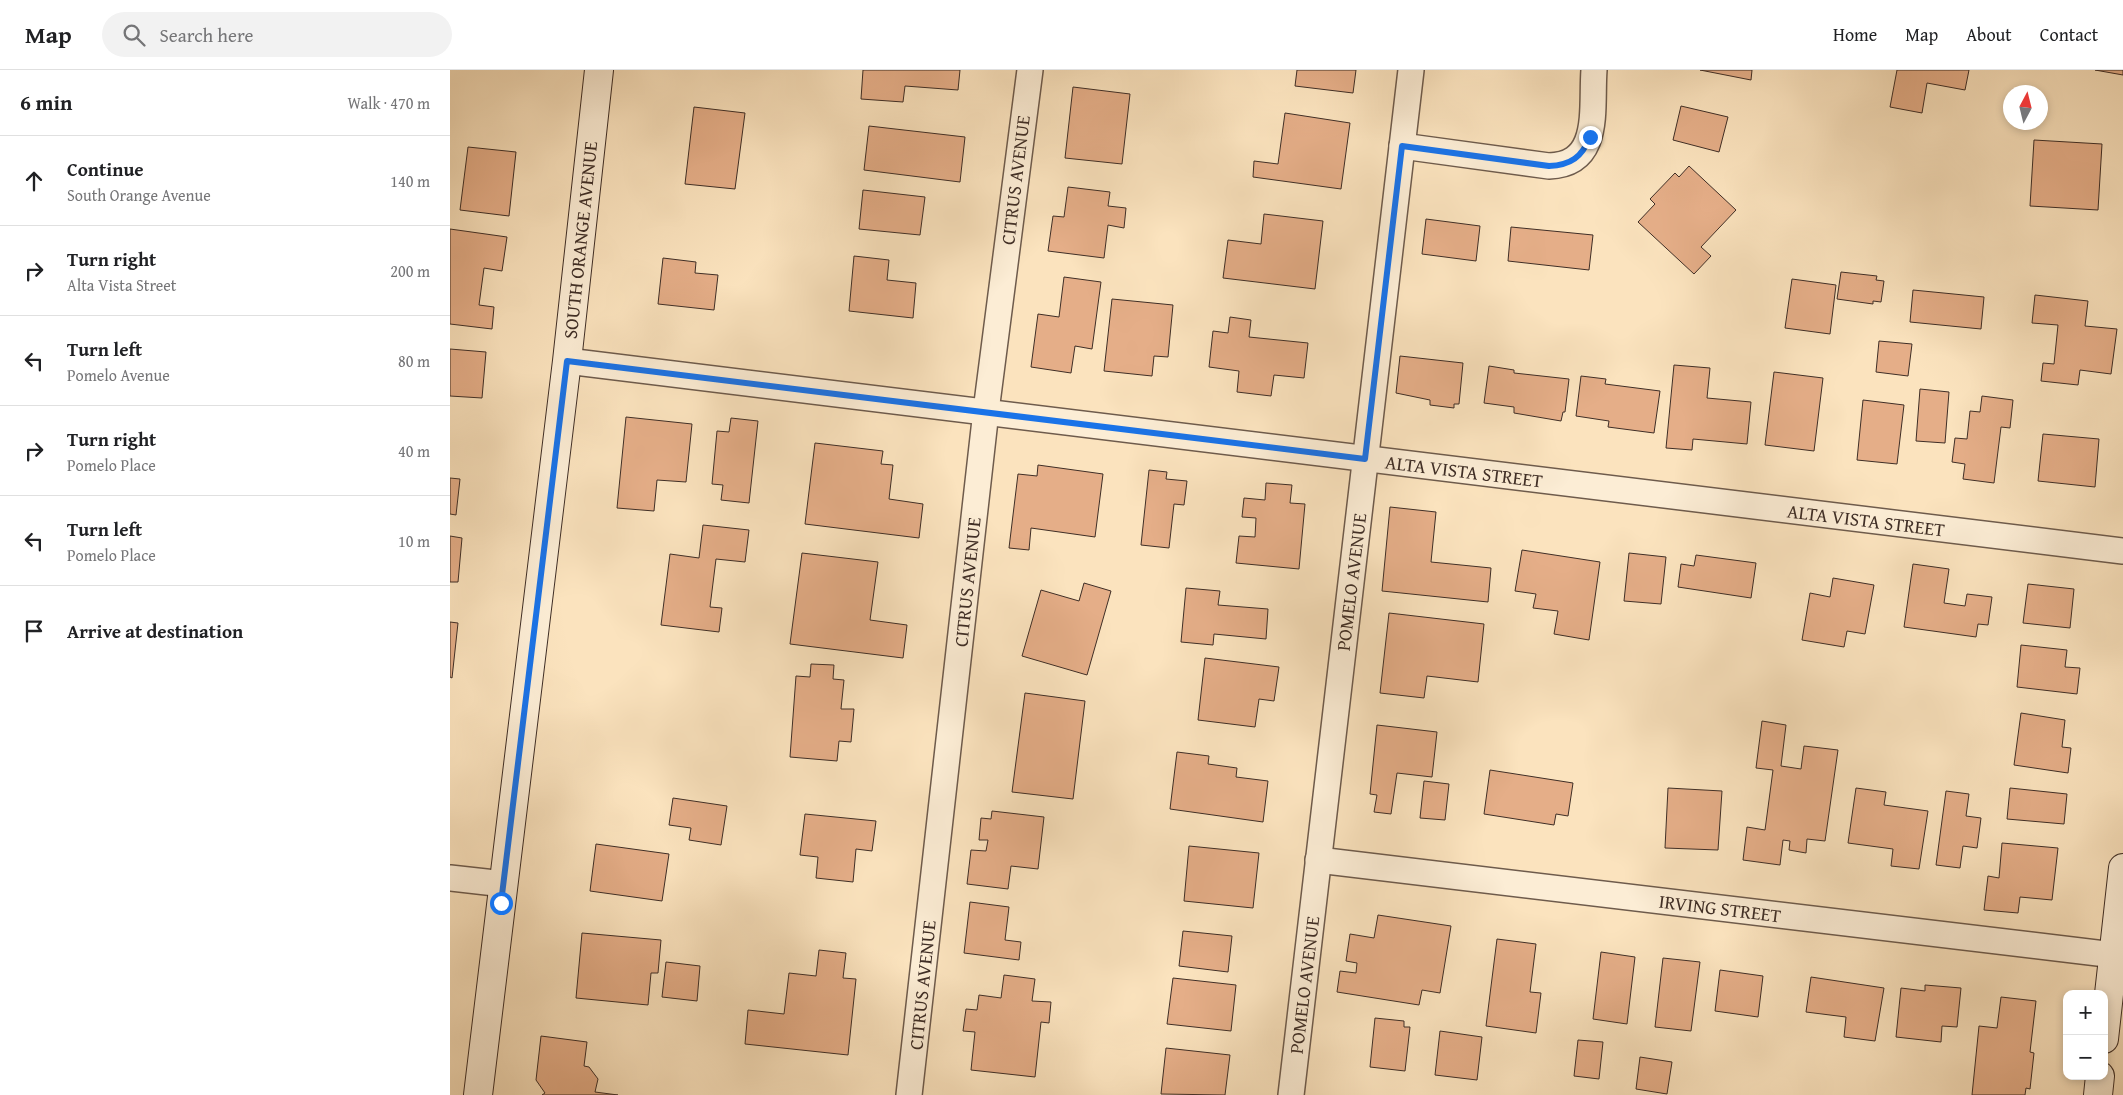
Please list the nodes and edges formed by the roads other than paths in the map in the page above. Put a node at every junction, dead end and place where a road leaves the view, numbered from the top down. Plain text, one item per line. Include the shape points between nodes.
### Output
1 (599, 70) edge
2 (1030, 70) edge
3 (1411, 70) edge
4 (1594, 70) edge
5 (1402, 146) junction
6 (567, 361) junction
7 (986, 411) junction
8 (1365, 459) junction
9 (2123, 551) edge
10 (1318, 860) junction
11 (2123, 868) edge
12 (450, 878) edge
13 (504, 884) junction
14 (2118, 955) edge
15 (2105, 1035) edge
16 (2100, 1080) edge
17 (478, 1095) edge
18 (910, 1095) edge
19 (1291, 1095) edge
20 (2098, 1095) edge

1 - 6 street, SOUTH ORANGE AVENUE
2 - 7 street, CITRUS AVENUE
3 - 5 street, POMELO AVENUE
4 - 5 street via 1590,137 1576,160 1563,166
5 - 8 street, POMELO AVENUE
6 - 7 street, ALTA VISTA STREET
6 - 13 street, SOUTH ORANGE AVENUE
7 - 8 street, ALTA VISTA STREET
7 - 18 street, CITRUS AVENUE
8 - 9 street, ALTA VISTA STREET
8 - 10 street, POMELO AVENUE
10 - 14 street, IRVING STREET
10 - 19 street, POMELO AVENUE
11 - 14 street
12 - 13 street
13 - 17 street, SOUTH ORANGE AVENUE
14 - 15 street
16 - 20 street

